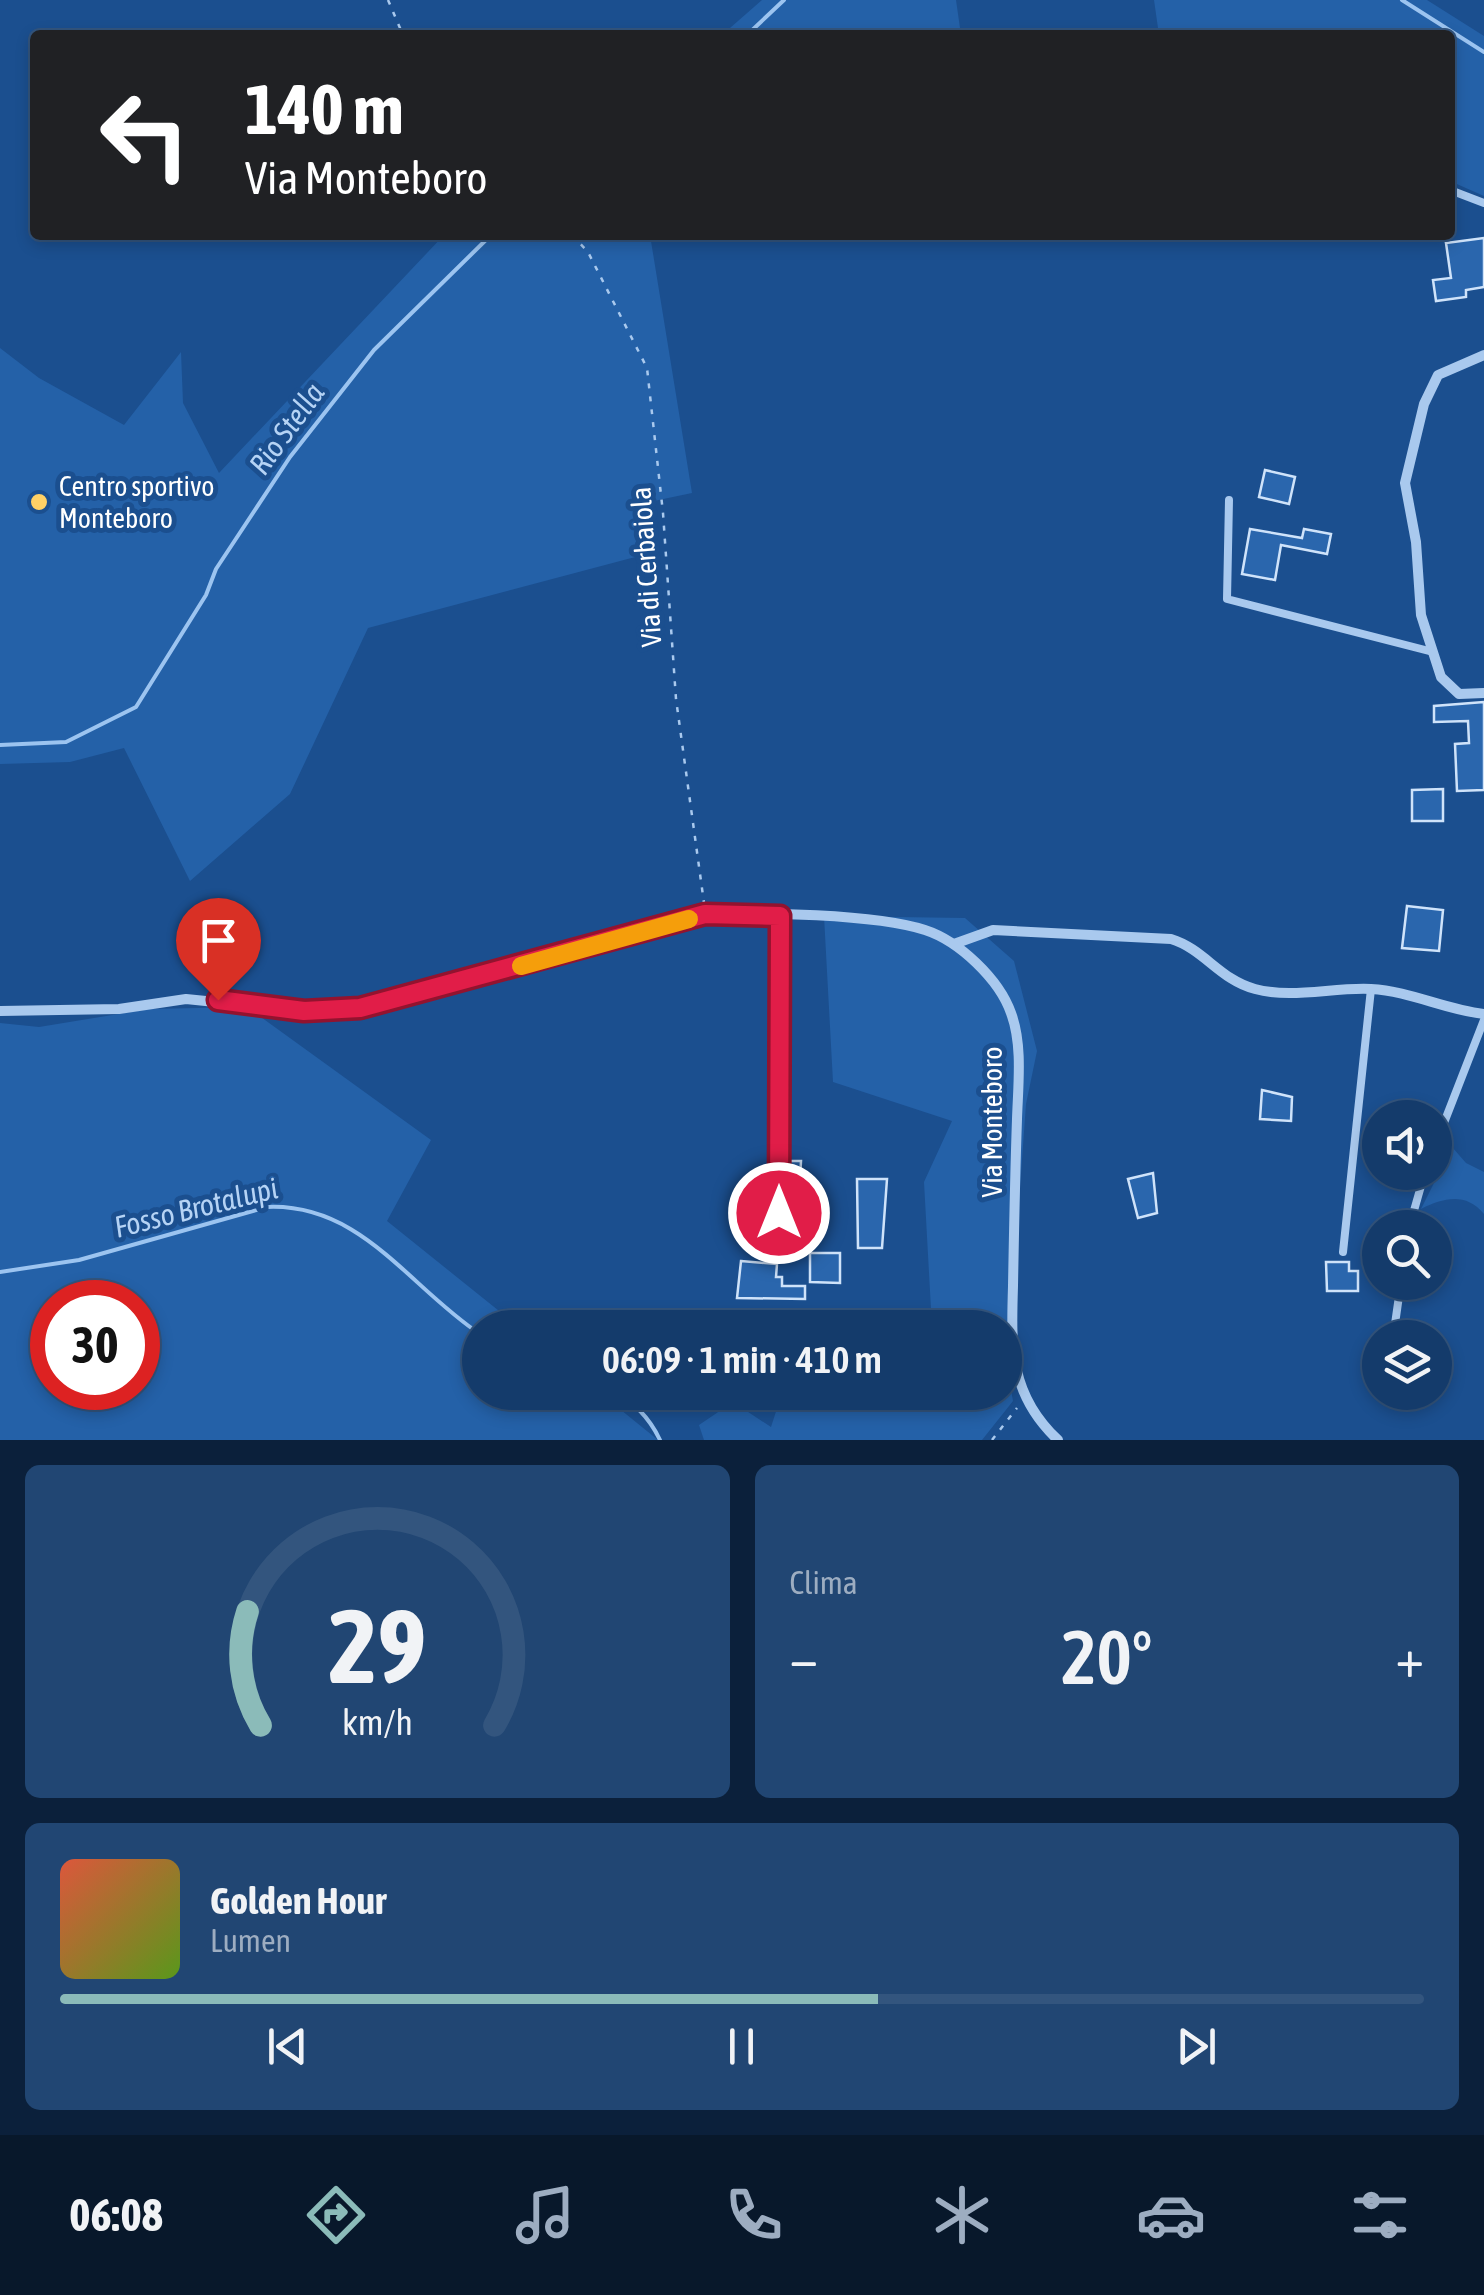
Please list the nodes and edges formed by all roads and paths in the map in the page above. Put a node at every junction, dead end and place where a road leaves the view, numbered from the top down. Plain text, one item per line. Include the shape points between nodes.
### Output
1 (388, 0) edge
2 (401, 30) edge
3 (1455, 192) edge
4 (1484, 203) edge
5 (577, 240) edge
6 (1484, 355) edge
7 (1230, 500) dead end
8 (1433, 652) junction
9 (1484, 693) edge
10 (705, 914) junction
11 (780, 916) junction
12 (954, 944) junction
13 (1370, 989) junction
14 (0, 1010) edge
15 (1484, 1017) edge
16 (1452, 1101) edge
17 (779, 1250) dead end
18 (1343, 1252) dead end
19 (1024, 1398) junction
20 (992, 1440) edge
21 (1058, 1440) edge

1 - 2 path
3 - 4 lane
5 - 10 path, Via di Cerbaiola via 647,368 676,698
6 - 8 street via 1438,376 1424,404 1405,482 1421,615
7 - 8 lane via 1227,600
8 - 9 street via 1448,689
10 - 11 street, Via Monteboro
10 - 14 street, Via Monteboro via 360,1008 304,1011 186,998 119,1009
11 - 12 street, Via Monteboro via 894,924
11 - 17 street
12 - 13 street via 992,930 1170,939 1260,991
12 - 19 street, Via Monteboro via 988,976 1011,1012 1018,1062 1012,1322
13 - 15 street
13 - 18 lane
15 - 16 lane
19 - 20 path
19 - 21 street, Via Monteboro

